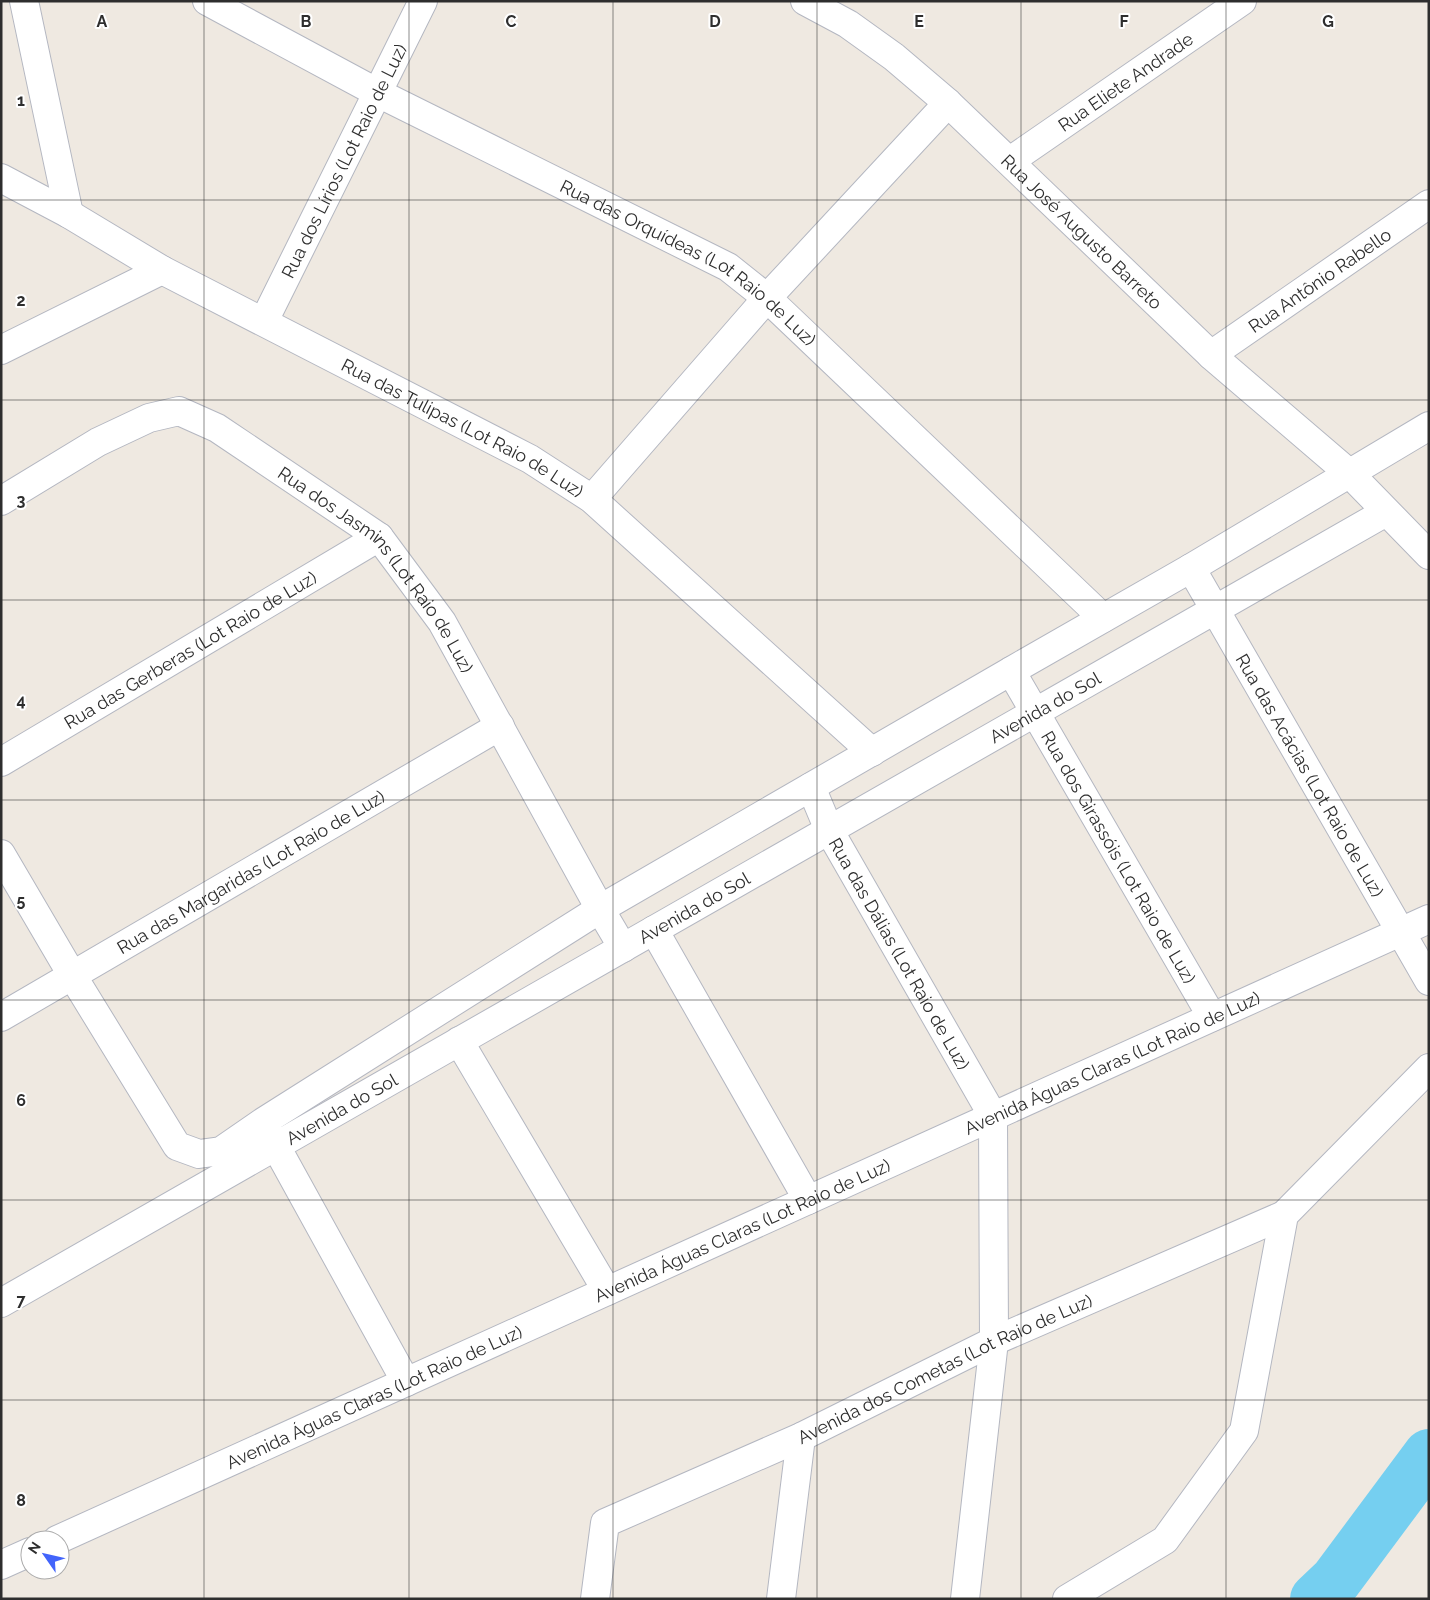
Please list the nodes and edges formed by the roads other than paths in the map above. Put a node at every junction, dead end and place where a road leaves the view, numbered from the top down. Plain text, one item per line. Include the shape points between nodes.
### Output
1 (24, 1) edge
2 (207, 1) edge
3 (424, 1) edge
4 (805, 1) edge
5 (1242, 1) edge
6 (378, 93) junction
7 (948, 103) junction
8 (1010, 161) junction
9 (1, 178) edge
10 (1429, 204) edge
11 (70, 214) junction
12 (162, 270) junction
13 (767, 298) junction
14 (264, 320) junction
15 (1, 350) edge
16 (1211, 356) junction
17 (1429, 426) edge
18 (1350, 474) junction
19 (592, 498) junction
20 (1, 501) edge
21 (1386, 512) junction
22 (379, 537) junction
23 (1429, 555) edge
24 (1191, 568) junction
25 (1215, 610) junction
26 (1103, 618) junction
27 (1011, 671) junction
28 (1036, 712) junction
29 (500, 726) junction
30 (872, 752) junction
31 (1, 762) edge
32 (811, 787) junction
33 (829, 830) junction
34 (1, 854) edge
35 (600, 910) junction
36 (1429, 919) edge
37 (654, 930) junction
38 (1400, 931) junction
39 (623, 948) junction
40 (72, 975) junction
41 (1429, 981) edge
42 (1, 1017) edge
43 (1212, 1017) junction
44 (459, 1041) junction
45 (1429, 1068) edge
46 (992, 1116) junction
47 (263, 1122) junction
48 (276, 1146) junction
49 (808, 1200) junction
50 (1284, 1215) junction
51 (607, 1291) junction
52 (1, 1303) edge
53 (994, 1340) junction
54 (406, 1382) junction
55 (801, 1437) junction
56 (70, 1534) edge
57 (20, 1556) edge
58 (1, 1565) edge
59 (595, 1599) edge
60 (781, 1599) edge
61 (965, 1599) edge
62 (1067, 1599) edge

1 - 11 street
2 - 6 street, Rua das Orquídeas (Lot Raio de Luz)
3 - 6 street, Rua dos Lírios (Lot Raio de Luz)
4 - 7 street, Rua José Augusto Barreto via 848,24 894,57
5 - 8 street, Rua Eliete Andrade
6 - 13 street, Rua das Orquídeas (Lot Raio de Luz) via 728,267
6 - 14 street, Rua dos Lírios (Lot Raio de Luz)
7 - 8 street, Rua José Augusto Barreto
7 - 13 street
8 - 16 street, Rua José Augusto Barreto
9 - 11 street, Rua das Tulipas (Lot Raio de Luz)
10 - 16 street, Rua Antônio Rabello
11 - 12 street, Rua das Tulipas (Lot Raio de Luz)
12 - 14 street, Rua das Tulipas (Lot Raio de Luz)
12 - 15 street
13 - 19 street
13 - 26 street, Rua das Orquídeas (Lot Raio de Luz)
14 - 19 street, Rua das Tulipas (Lot Raio de Luz) via 530,458
16 - 18 street, Rua José Augusto Barreto
17 - 18 street, Avenida do Sol
18 - 21 street, Rua José Augusto Barreto
18 - 24 street, Avenida do Sol
19 - 30 street, Rua das Tulipas (Lot Raio de Luz)
20 - 22 street, Rua dos Jasmins (Lot Raio de Luz) via 98,442 149,418 179,411 217,428
21 - 23 street, Rua José Augusto Barreto
21 - 25 street, Avenida do Sol
22 - 29 street, Rua dos Jasmins (Lot Raio de Luz) via 442,622
22 - 31 street, Rua das Gerberas (Lot Raio de Luz)
24 - 25 street, Rua das Acácias (Lot Raio de Luz)
24 - 26 street, Avenida do Sol
25 - 28 street, Avenida do Sol
25 - 38 street, Rua das Acácias (Lot Raio de Luz)
26 - 27 street, Avenida do Sol
27 - 28 street, Rua dos Girassóis (Lot Raio de Luz)
27 - 30 street, Avenida do Sol
28 - 33 street, Avenida do Sol
28 - 43 street, Rua dos Girassóis (Lot Raio de Luz)
29 - 35 street, Rua dos Jasmins (Lot Raio de Luz)
29 - 40 street, Rua das Margaridas (Lot Raio de Luz)
30 - 32 street, Avenida do Sol
32 - 33 street, Rua das Dálias (Lot Raio de Luz)
32 - 35 street, Avenida do Sol
33 - 37 street, Avenida do Sol
33 - 46 street, Rua das Dálias (Lot Raio de Luz)
34 - 40 street, Avenida do Sol
35 - 39 street, Rua dos Jasmins (Lot Raio de Luz)
35 - 47 street, Avenida do Sol
36 - 38 street, Avenida Águas Claras (Lot Raio de Luz)
37 - 39 street, Avenida do Sol
37 - 49 street
38 - 41 street, Rua das Acácias (Lot Raio de Luz)
38 - 43 street, Avenida Águas Claras (Lot Raio de Luz)
39 - 44 street, Avenida do Sol
40 - 42 street, Rua das Margaridas (Lot Raio de Luz)
40 - 47 street, Avenida do Sol via 177,1146 199,1154 221,1151
43 - 46 street, Avenida Águas Claras (Lot Raio de Luz)
44 - 48 street, Avenida do Sol
44 - 51 street
45 - 50 street
46 - 49 street, Avenida Águas Claras (Lot Raio de Luz)
46 - 53 street
47 - 48 street
48 - 52 street, Avenida do Sol
48 - 54 street
49 - 51 street, Avenida Águas Claras (Lot Raio de Luz)
50 - 53 street, Avenida dos Cometas (Lot Raio de Luz)
50 - 62 street via 1244,1431 1166,1540
51 - 54 street, Avenida Águas Claras (Lot Raio de Luz)
53 - 55 street, Avenida dos Cometas (Lot Raio de Luz)
53 - 61 street
54 - 56 street, Avenida Águas Claras (Lot Raio de Luz)
55 - 59 street, Avenida dos Cometas (Lot Raio de Luz) via 605,1523
55 - 60 street
57 - 58 street

